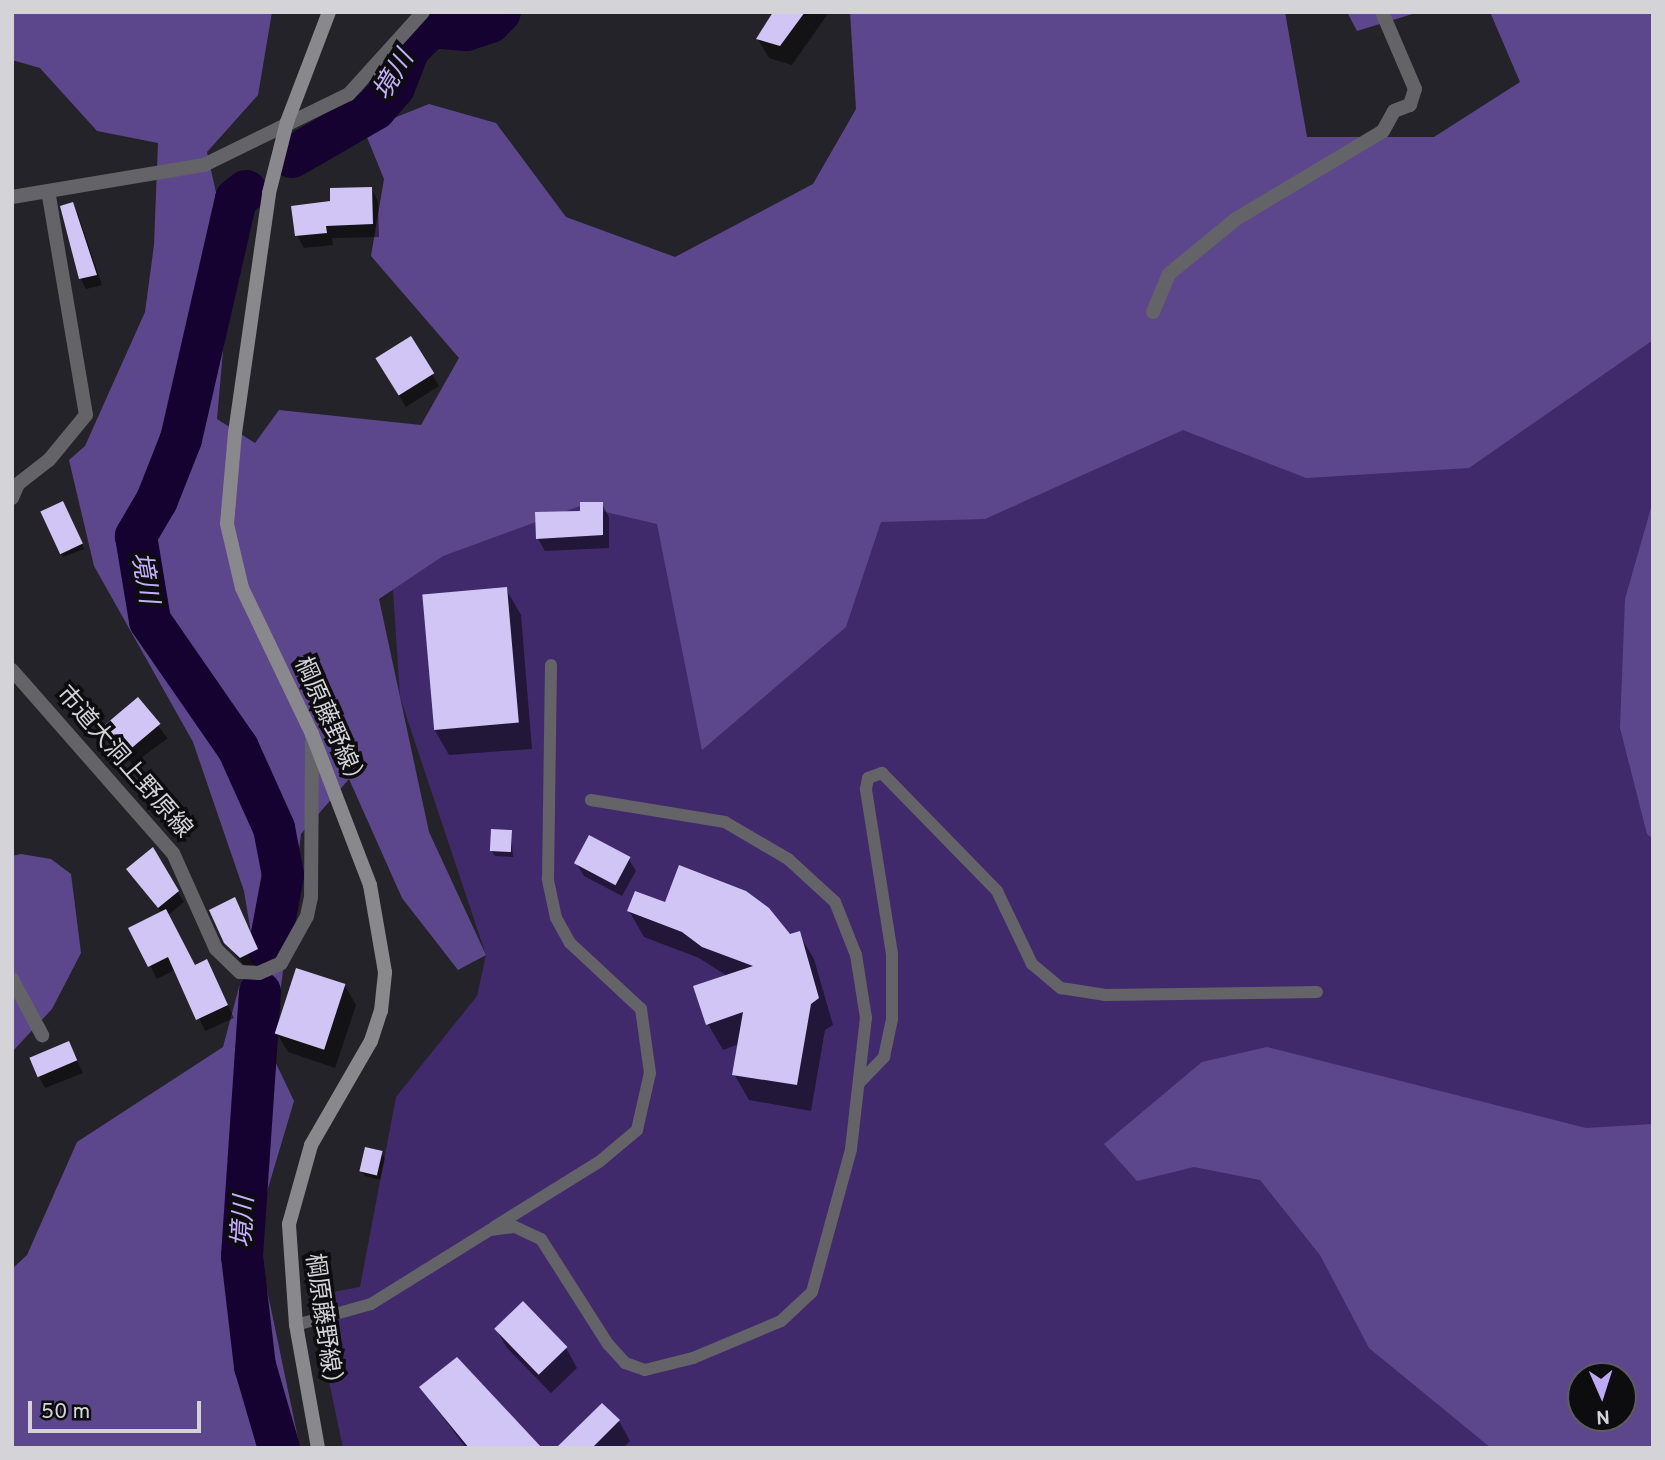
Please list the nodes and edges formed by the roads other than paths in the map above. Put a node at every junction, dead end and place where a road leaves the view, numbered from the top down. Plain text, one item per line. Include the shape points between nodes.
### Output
1 (329, 12) edge
2 (424, 12) edge
3 (1382, 12) edge
4 (287, 122) junction
5 (48, 191) junction
6 (12, 197) edge
7 (1153, 312) dead end
8 (12, 498) edge
9 (551, 665) dead end
10 (12, 670) edge
11 (312, 734) junction
12 (591, 800) dead end
13 (12, 979) edge
14 (1317, 992) dead end
15 (42, 1035) dead end
16 (860, 1082) junction
17 (491, 1230) junction
18 (296, 1325) junction
19 (318, 1448) edge

1 - 4 main road, 棡原藤野線）
2 - 4 street via 348,94
3 - 7 street via 1415,89 1410,105 1394,111 1383,131 1236,219 1169,274
4 - 5 street via 204,164
4 - 11 main road, 棡原藤野線） via 269,194 235,433 227,524 242,588
5 - 6 street
5 - 8 street via 86,415 49,460 18,484
9 - 17 lane via 548,880 556,918 570,943 641,1009 650,1073 637,1130 599,1162
10 - 11 street, 市道大洞上野原線 via 173,853 216,949 240,972 259,973 281,963 307,916
11 - 18 main road, 棡原藤野線） via 370,885 385,972 381,1011 371,1041 311,1145 294,1196 288,1251
12 - 16 lane via 725,822 788,859 835,902 856,955 866,1018
13 - 15 street
14 - 16 lane via 1105,995 1061,988 1032,964 997,891 882,773 868,778 866,789 892,954 892,1019 884,1057
16 - 17 lane via 851,1149 812,1293 781,1321 693,1358 645,1370 625,1363 608,1345 541,1239 515,1227
17 - 18 lane via 371,1304
18 - 19 main road, 棡原藤野線）

